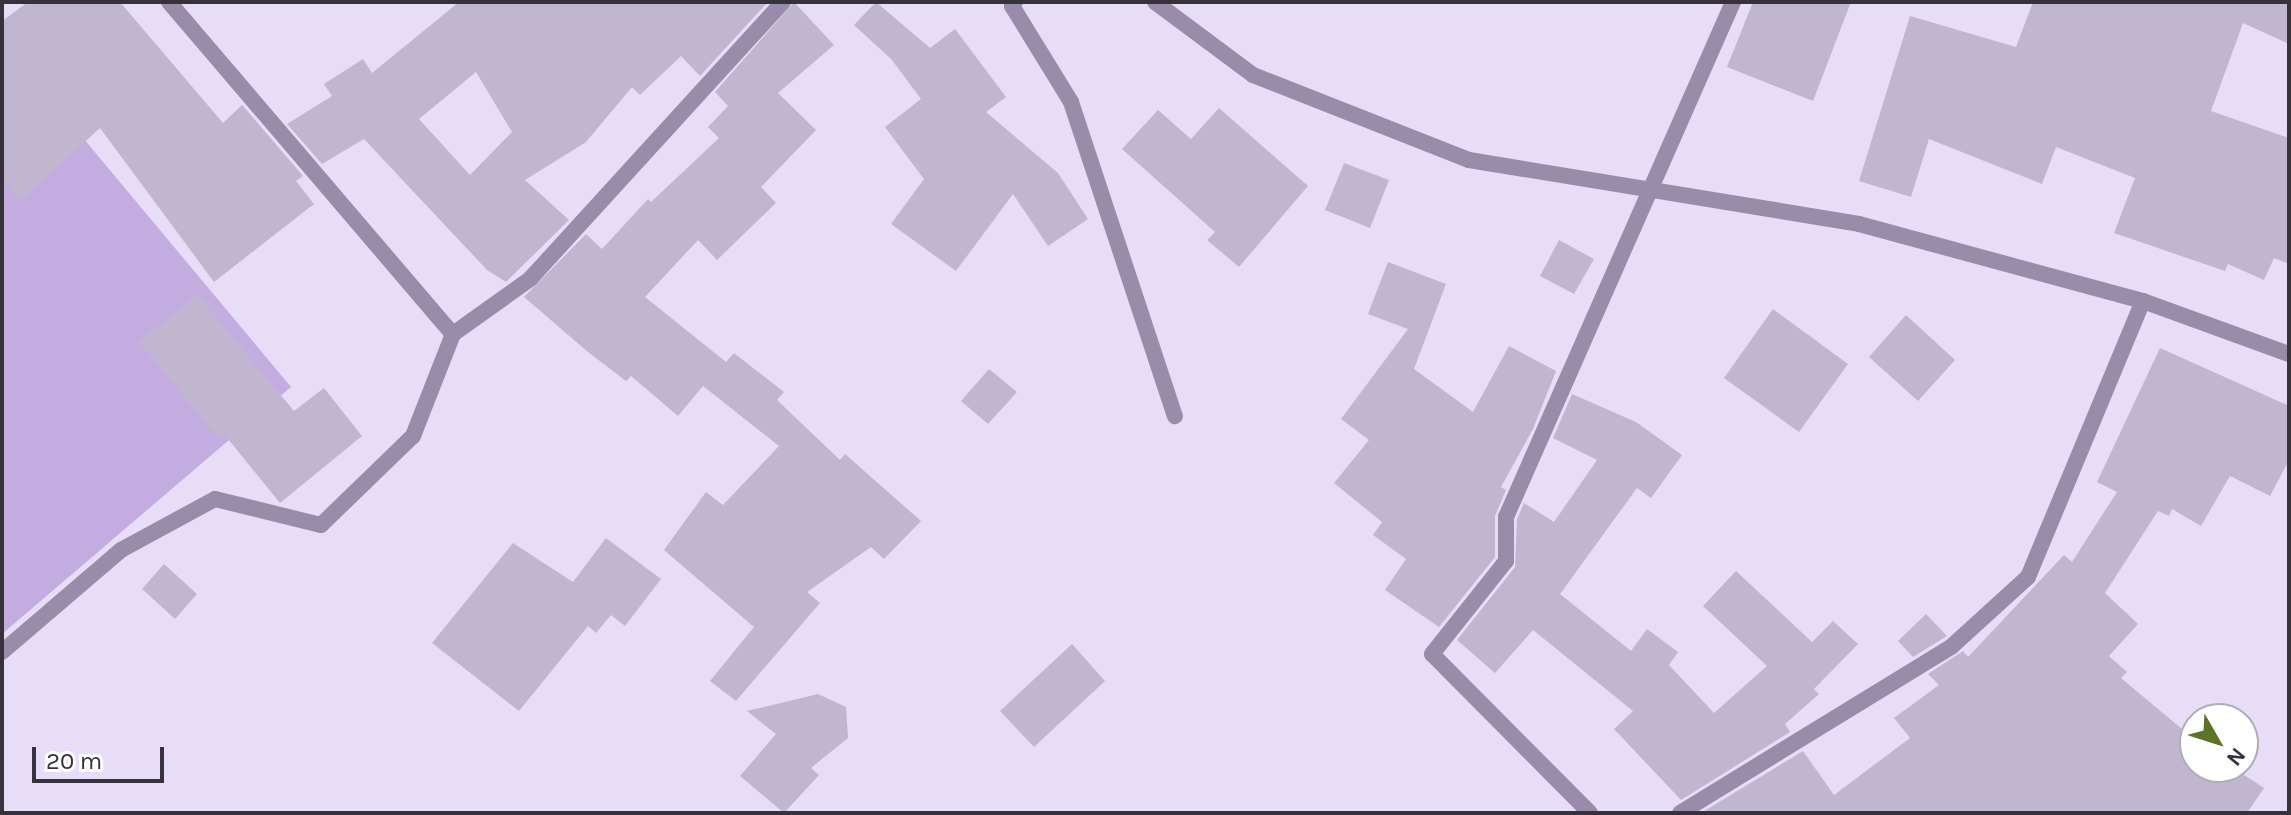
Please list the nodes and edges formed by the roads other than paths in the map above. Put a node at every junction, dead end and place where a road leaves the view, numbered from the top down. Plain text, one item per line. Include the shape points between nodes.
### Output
1 (169, 2) edge
2 (783, 2) edge
3 (1015, 2) edge
4 (1155, 2) edge
5 (1733, 2) edge
6 (1649, 189) junction
7 (2143, 301) junction
8 (453, 334) junction
9 (2289, 354) edge
10 (1175, 416) dead end
11 (2, 652) edge
12 (1590, 813) edge
13 (1680, 813) edge

1 - 8 street via 318,183
2 - 8 street via 530,279
3 - 10 street via 1012,6 1071,102
4 - 6 street via 1253,75 1469,160
5 - 6 street
6 - 7 street via 1859,224
6 - 12 street via 1506,517 1506,561 1432,654
7 - 9 street
7 - 13 street via 2028,577 1951,647
8 - 11 street via 413,436 321,525 215,499 121,550

